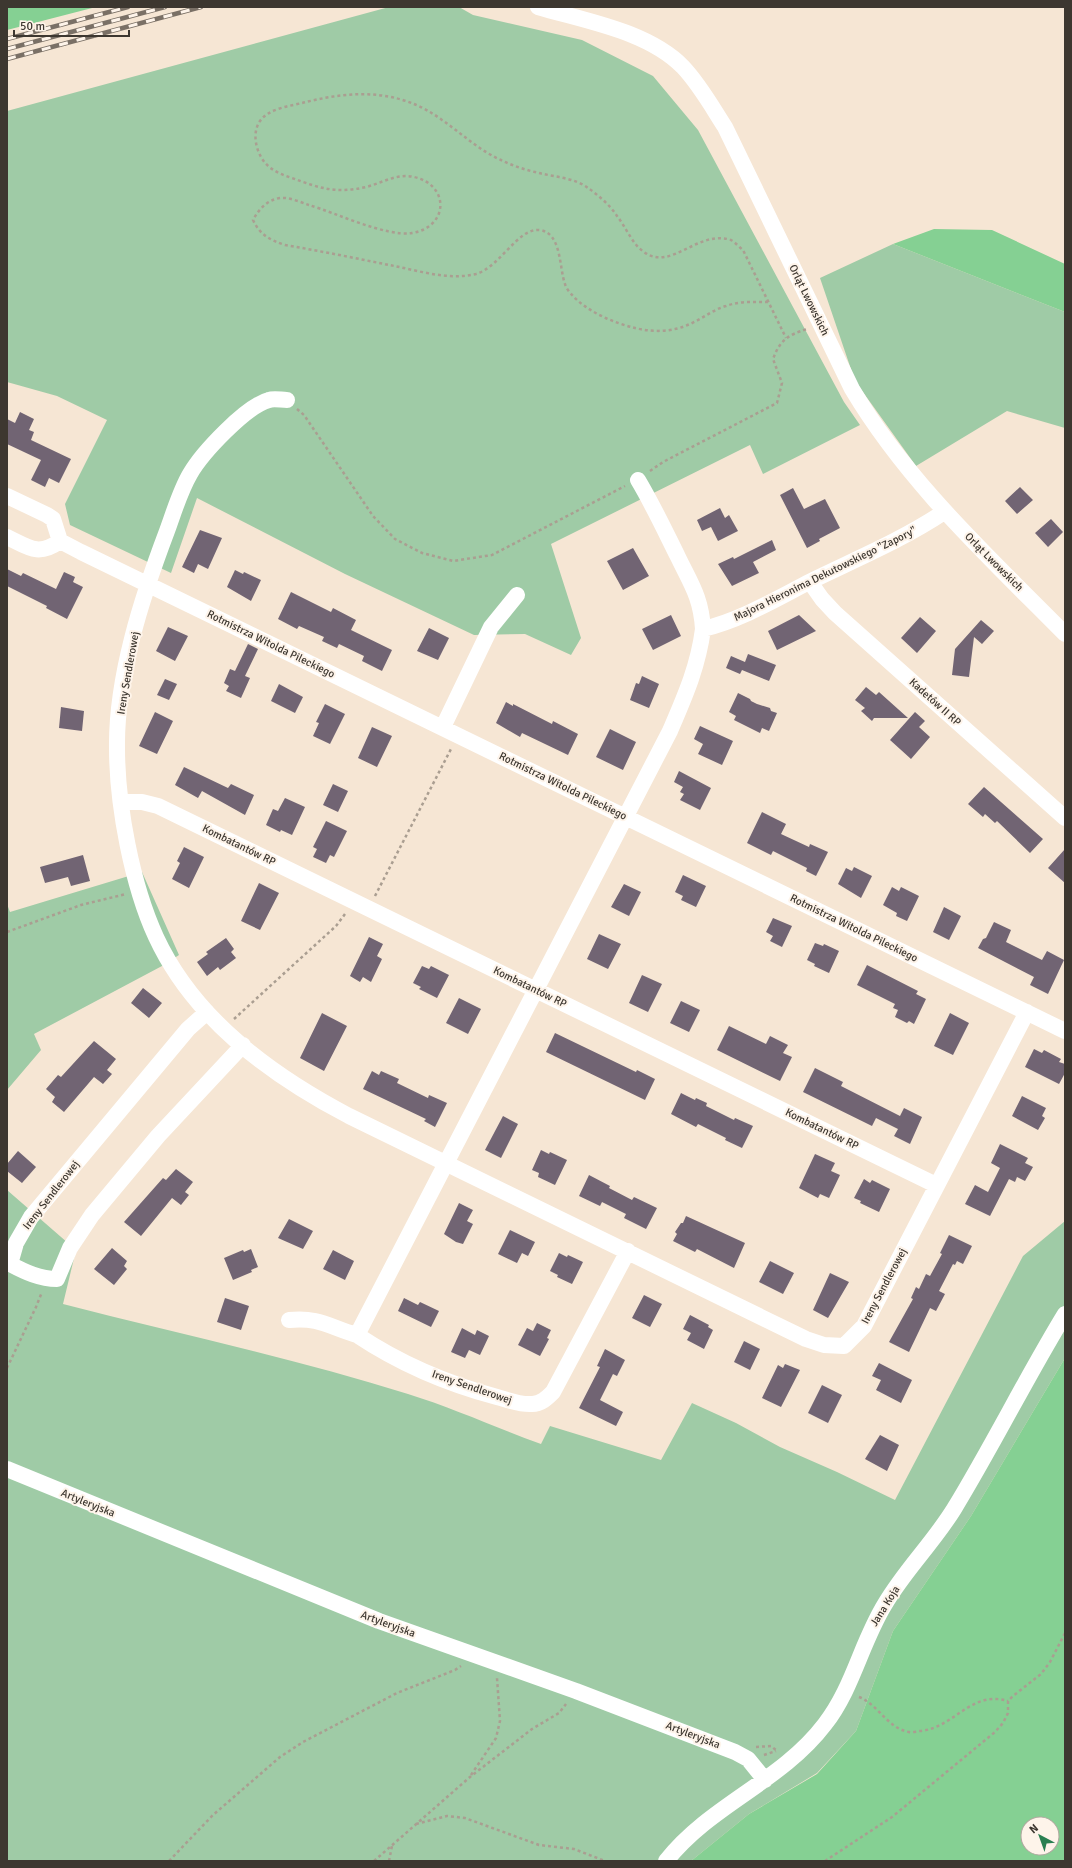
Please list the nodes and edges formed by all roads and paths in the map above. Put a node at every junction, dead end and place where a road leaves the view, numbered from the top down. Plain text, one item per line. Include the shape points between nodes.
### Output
1 (538, 7) edge
2 (768, 302) junction
3 (821, 324) junction
4 (786, 338) junction
5 (287, 400) joint
6 (638, 480) junction
7 (7, 496) edge
8 (944, 512) junction
9 (7, 537) edge
10 (60, 541) junction
11 (810, 582) junction
12 (148, 585) junction
13 (517, 595) dead end
14 (703, 629) junction
15 (1065, 634) edge
16 (442, 727) junction
17 (458, 735) junction
18 (121, 802) junction
19 (626, 817) junction
20 (1065, 818) edge
21 (139, 890) junction
22 (353, 901) junction
23 (369, 909) junction
24 (7, 932) edge
25 (537, 990) junction
26 (207, 1012) junction
27 (1026, 1012) junction
28 (224, 1029) junction
29 (1065, 1031) edge
30 (243, 1045) junction
31 (446, 1163) junction
32 (936, 1185) junction
33 (628, 1251) junction
34 (46, 1279) junction
35 (1065, 1314) edge
36 (289, 1320) dead end
37 (357, 1335) junction
38 (7, 1368) edge
39 (7, 1469) edge
40 (1065, 1633) edge
41 (473, 1655) junction
42 (496, 1663) junction
43 (576, 1691) junction
44 (859, 1697) dead end
45 (1008, 1702) junction
46 (470, 1777) junction
47 (765, 1780) junction
48 (416, 1824) junction
49 (392, 1845) junction
50 (169, 1861) edge
51 (374, 1861) edge
52 (389, 1861) edge
53 (605, 1861) edge
54 (666, 1861) edge
55 (825, 1861) edge

1 - 3 street, Orląt Lwowskich via 604,25 638,38 662,50 683,67 703,91 725,128
2 - 2 path via 743,250 732,240 718,239 695,243 670,257 651,256 636,244 616,214 585,186 516,167 497,158 438,117 395,97 356,93 307,102 270,112 260,121 255,132 256,146 261,158 270,168 284,176 323,190 342,191 368,187 403,175 417,177 427,182 439,194 441,208 435,222 424,229 398,233 288,198 279,198 258,210 253,220 269,240 456,276 477,274 492,266 521,236 532,230 541,230 556,244 565,284 573,296 590,309 629,326 663,332 683,328 725,306 739,302
2 - 4 path
3 - 4 path
3 - 8 street, Orląt Lwowskich via 868,416
4 - 6 path via 773,360 782,383 777,403 663,462
5 - 6 path via 304,415 373,516 395,539 422,553 453,561 492,555
5 - 12 street, Ireny Sendlerowej via 269,400 253,408 218,438 201,457 181,493
6 - 14 street via 692,584 701,609
7 - 10 street via 53,519
8 - 11 street, Majora Hieronima Dekutowskiego "Zapory" via 923,526
8 - 15 street, Orląt Lwowskich
9 - 10 street via 38,551 52,548
10 - 12 street, Rotmistrza Witolda Pileckiego
11 - 14 street, Majora Hieronima Dekutowskiego "Zapory" via 725,624
11 - 20 street, Kadetów II RP via 835,613
12 - 16 street, Rotmistrza Witolda Pileckiego
12 - 18 street, Ireny Sendlerowej via 122,692 117,745 117,776
13 - 16 street via 491,627
14 - 19 street via 699,654 670,731
16 - 17 street, Rotmistrza Witolda Pileckiego
17 - 19 street, Rotmistrza Witolda Pileckiego
17 - 23 path
18 - 21 street, Ireny Sendlerowej
18 - 22 street, Kombatantów RP via 142,802 158,806
19 - 25 street
19 - 27 street, Rotmistrza Witolda Pileckiego
21 - 24 path via 81,905
21 - 26 street, Ireny Sendlerowej via 155,936 165,954
22 - 23 street, Kombatantów RP
22 - 28 path via 336,926
23 - 25 street, Kombatantów RP
25 - 31 street
25 - 32 street, Kombatantów RP
26 - 28 street, Ireny Sendlerowej
26 - 34 street, Ireny Sendlerowej via 188,1029 58,1183 27,1224 16,1243 10,1264
27 - 29 street, Rotmistrza Witolda Pileckiego
27 - 32 street, Ireny Sendlerowej
28 - 30 street, Ireny Sendlerowej
30 - 31 street, Ireny Sendlerowej via 291,1083 320,1100
30 - 34 street via 158,1136 92,1215 70,1248 57,1279
31 - 33 street, Ireny Sendlerowej
31 - 37 street
32 - 33 street, Ireny Sendlerowej via 864,1326 844,1346 824,1345 806,1339
33 - 37 street, Ireny Sendlerowej via 553,1392 544,1401 522,1404 460,1386 386,1352
34 - 38 path via 36,1307
35 - 47 street, Jana Koja via 953,1510 880,1611 871,1627 851,1679 826,1724 789,1763
36 - 37 street, Ireny Sendlerowej via 304,1318 322,1321
39 - 41 street, Artyleryjska via 315,1596
40 - 45 path via 1041,1674
41 - 42 street, Artyleryjska
41 - 50 path via 455,1670 397,1694 303,1742 280,1757 213,1815
42 - 43 street, Artyleryjska
42 - 46 path via 500,1721 496,1738
43 - 46 path via 559,1714 532,1729
43 - 47 street, Artyleryjska via 736,1752 748,1758
44 - 45 path via 870,1701 892,1725 909,1732 941,1726 974,1703 986,1699
45 - 55 path via 1008,1713 995,1732 892,1817
46 - 48 path
47 - 54 street, Jana Koja via 706,1820
48 - 49 path
48 - 53 path via 447,1816 466,1818 539,1846 574,1850
49 - 51 path
49 - 52 path

